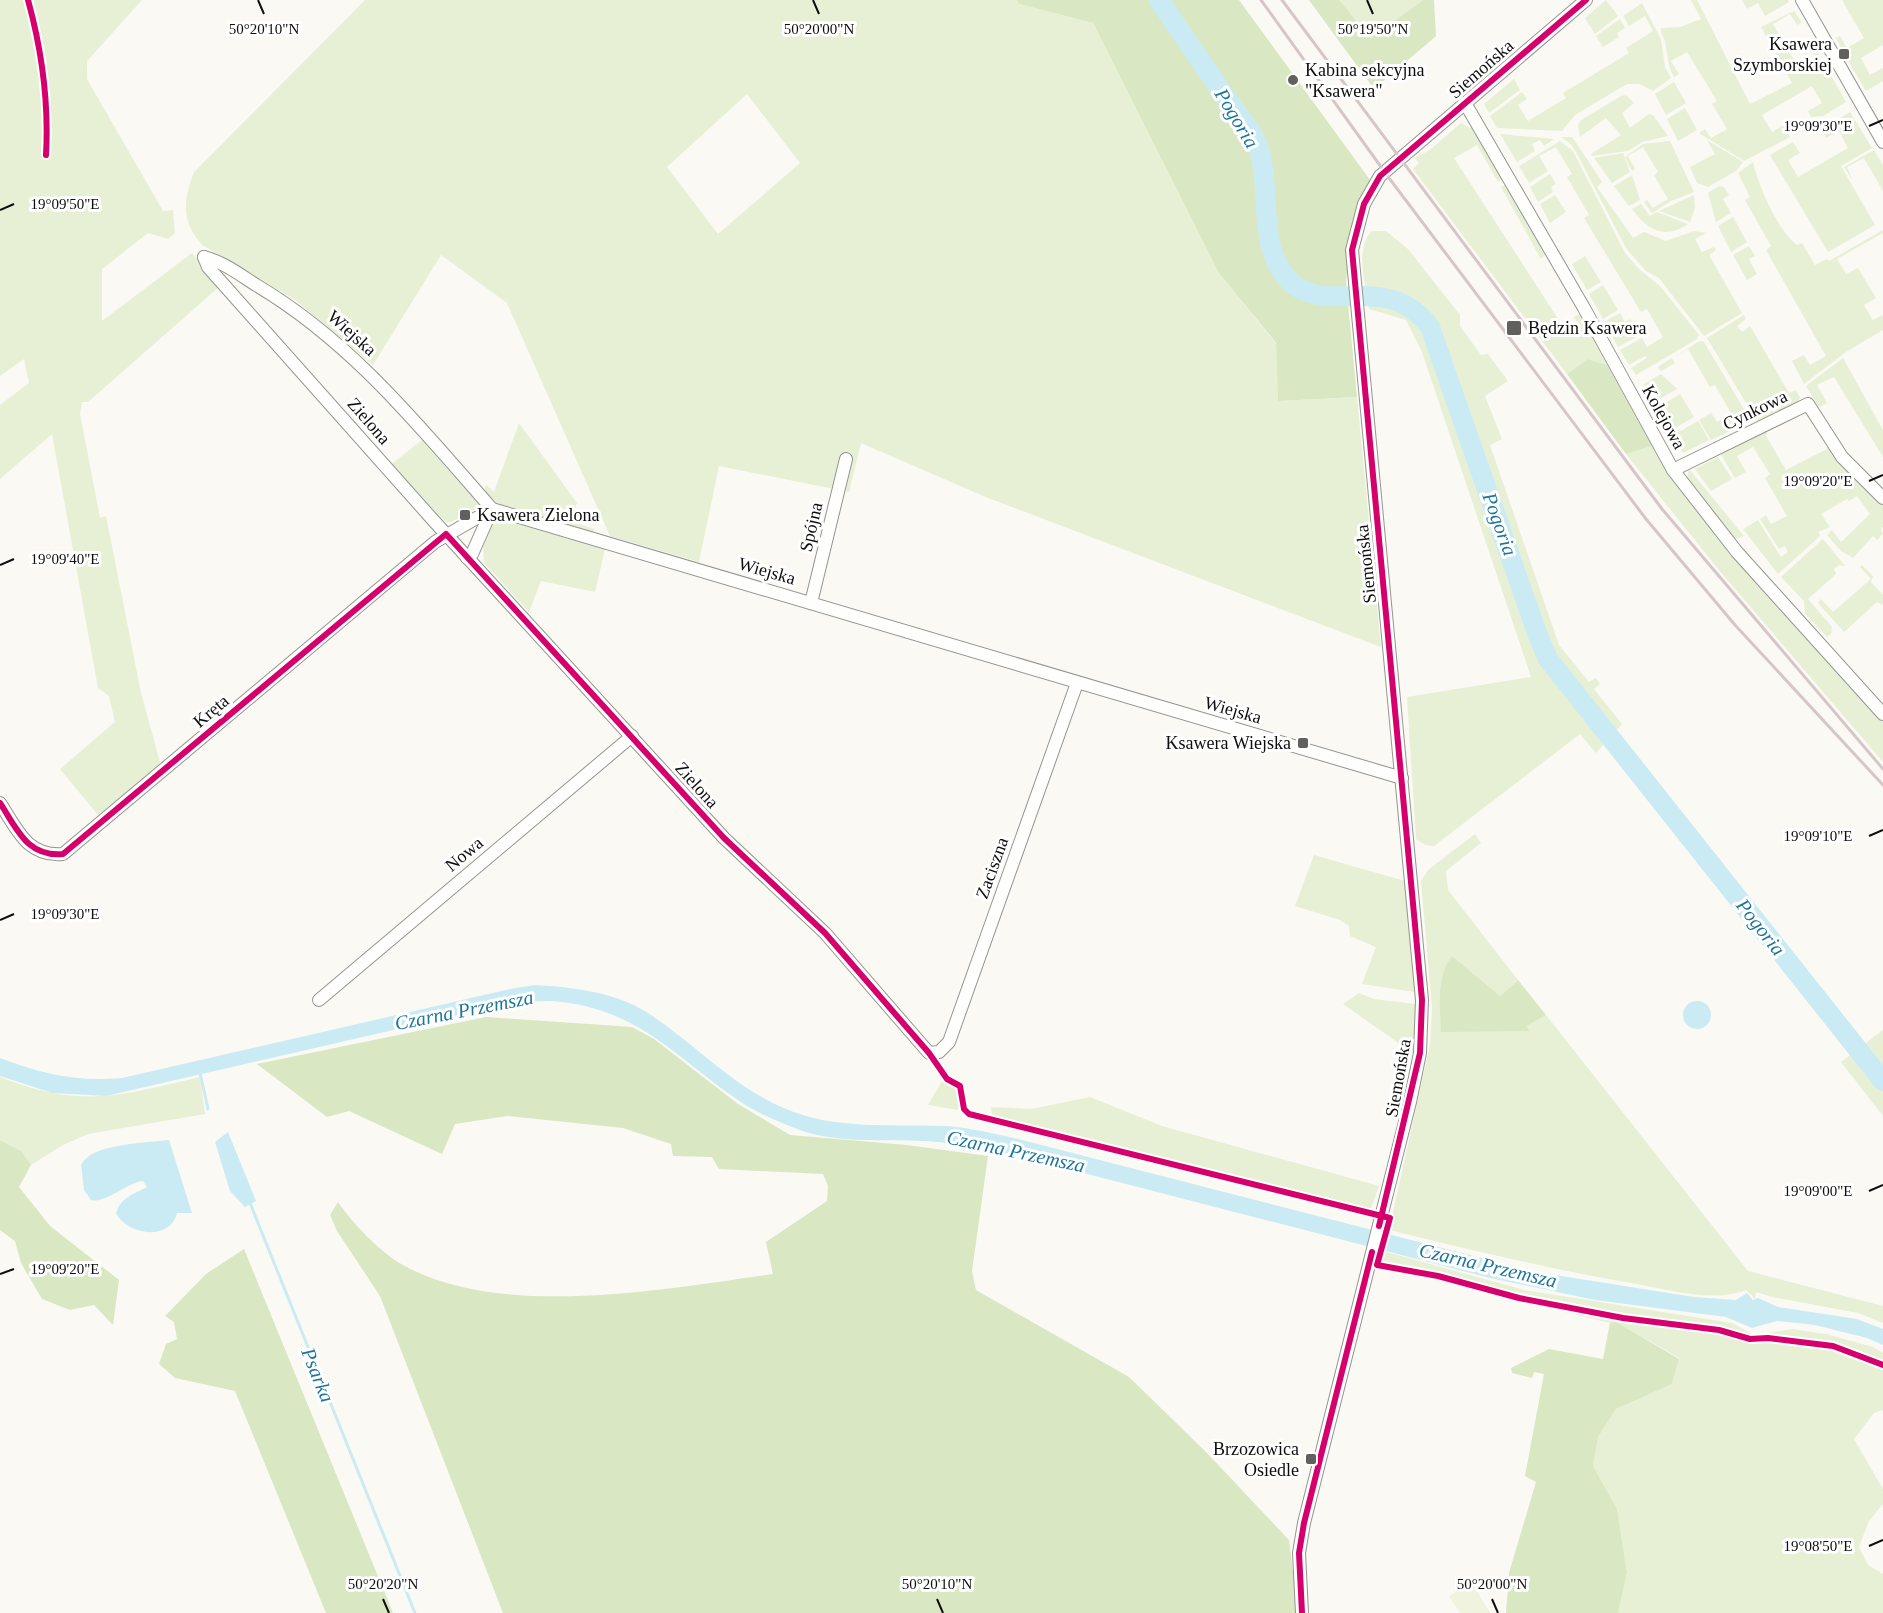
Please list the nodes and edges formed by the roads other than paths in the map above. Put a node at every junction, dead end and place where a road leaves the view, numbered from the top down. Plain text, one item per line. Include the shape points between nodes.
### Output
1 (1586, 0) edge
2 (1802, 0) edge
3 (1465, 103) junction
4 (1883, 142) edge
5 (204, 257) joint
6 (846, 459) dead end
7 (1673, 470) junction
8 (1883, 498) edge
9 (492, 509) junction
10 (446, 534) junction
11 (467, 558) junction
12 (811, 603) junction
13 (1077, 683) junction
14 (1883, 714) edge
15 (632, 736) junction
16 (1402, 778) junction
17 (0, 803) edge
18 (319, 1000) dead end
19 (929, 1053) joint
20 (1302, 1613) edge

1 - 3 street, Siemońska
2 - 4 street
3 - 7 street, Kolejowa
3 - 16 street, Siemońska via 1376,180 1364,204 1352,250
5 - 9 street, Wiejska via 278,298 348,352
5 - 10 street, Zielona via 208,267
6 - 12 street, Spójna
7 - 8 street, Cynkowa via 1808,404 1842,457
7 - 14 street, Kolejowa via 1737,552
9 - 10 street
9 - 11 street
9 - 12 street, Wiejska
10 - 11 street, Zielona
10 - 17 street, Kręta via 63,854 43,854 32,848
11 - 15 street, Zielona
12 - 13 street, Wiejska
13 - 16 street, Wiejska
13 - 19 street, Zaciszna via 949,1042 939,1053
15 - 18 street, Nowa
15 - 19 street, Zielona via 724,838 825,933
16 - 20 street, Siemońska via 1422,1000 1420,1053 1304,1523 1299,1553

